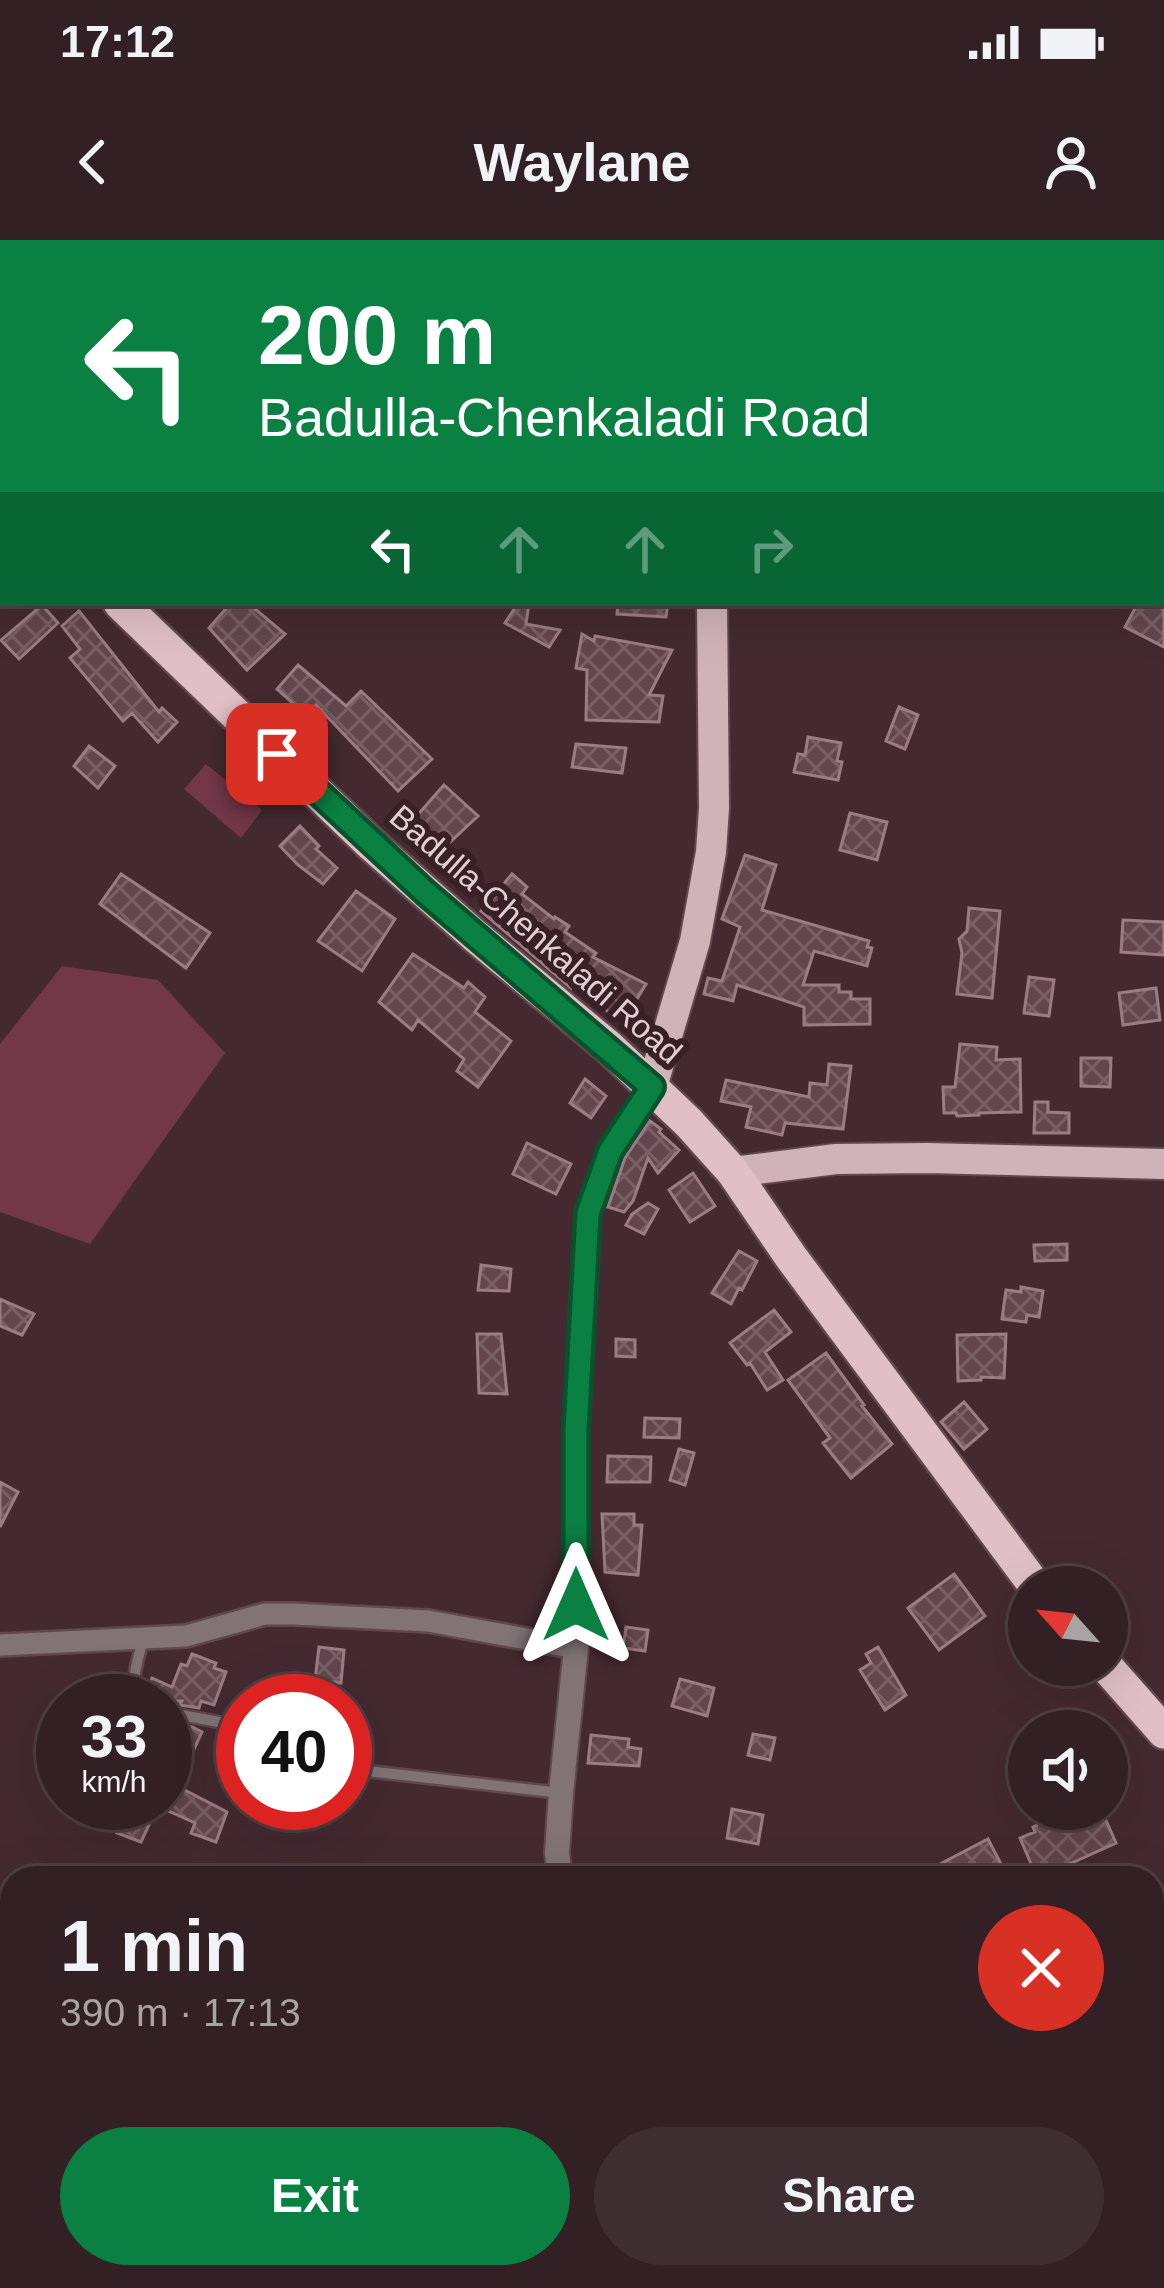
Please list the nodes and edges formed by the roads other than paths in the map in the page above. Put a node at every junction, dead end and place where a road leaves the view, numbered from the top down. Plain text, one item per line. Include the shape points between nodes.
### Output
1 (123, 606) edge
2 (712, 606) edge
3 (652, 1087) junction
4 (1164, 1163) edge
5 (733, 1172) junction
6 (1020, 1566) edge
7 (143, 1639) junction
8 (0, 1645) edge
9 (576, 1648) junction
10 (136, 1674) edge
11 (1123, 1686) edge
12 (1164, 1732) edge
13 (372, 1771) edge
14 (561, 1793) junction
15 (559, 1866) edge

1 - 3 highway, Badulla-Chenkaladi Road via 372,845
2 - 3 main road via 711,852 695,941
3 - 5 highway, Badulla-Chenkaladi Road
3 - 9 street via 610,1151 588,1213 576,1430
4 - 5 main road via 859,1159
5 - 6 highway, Badulla-Chenkaladi Road
7 - 8 street
7 - 9 street via 294,1614 428,1621
7 - 10 lane
9 - 14 street
11 - 12 highway
13 - 14 lane
14 - 15 street

